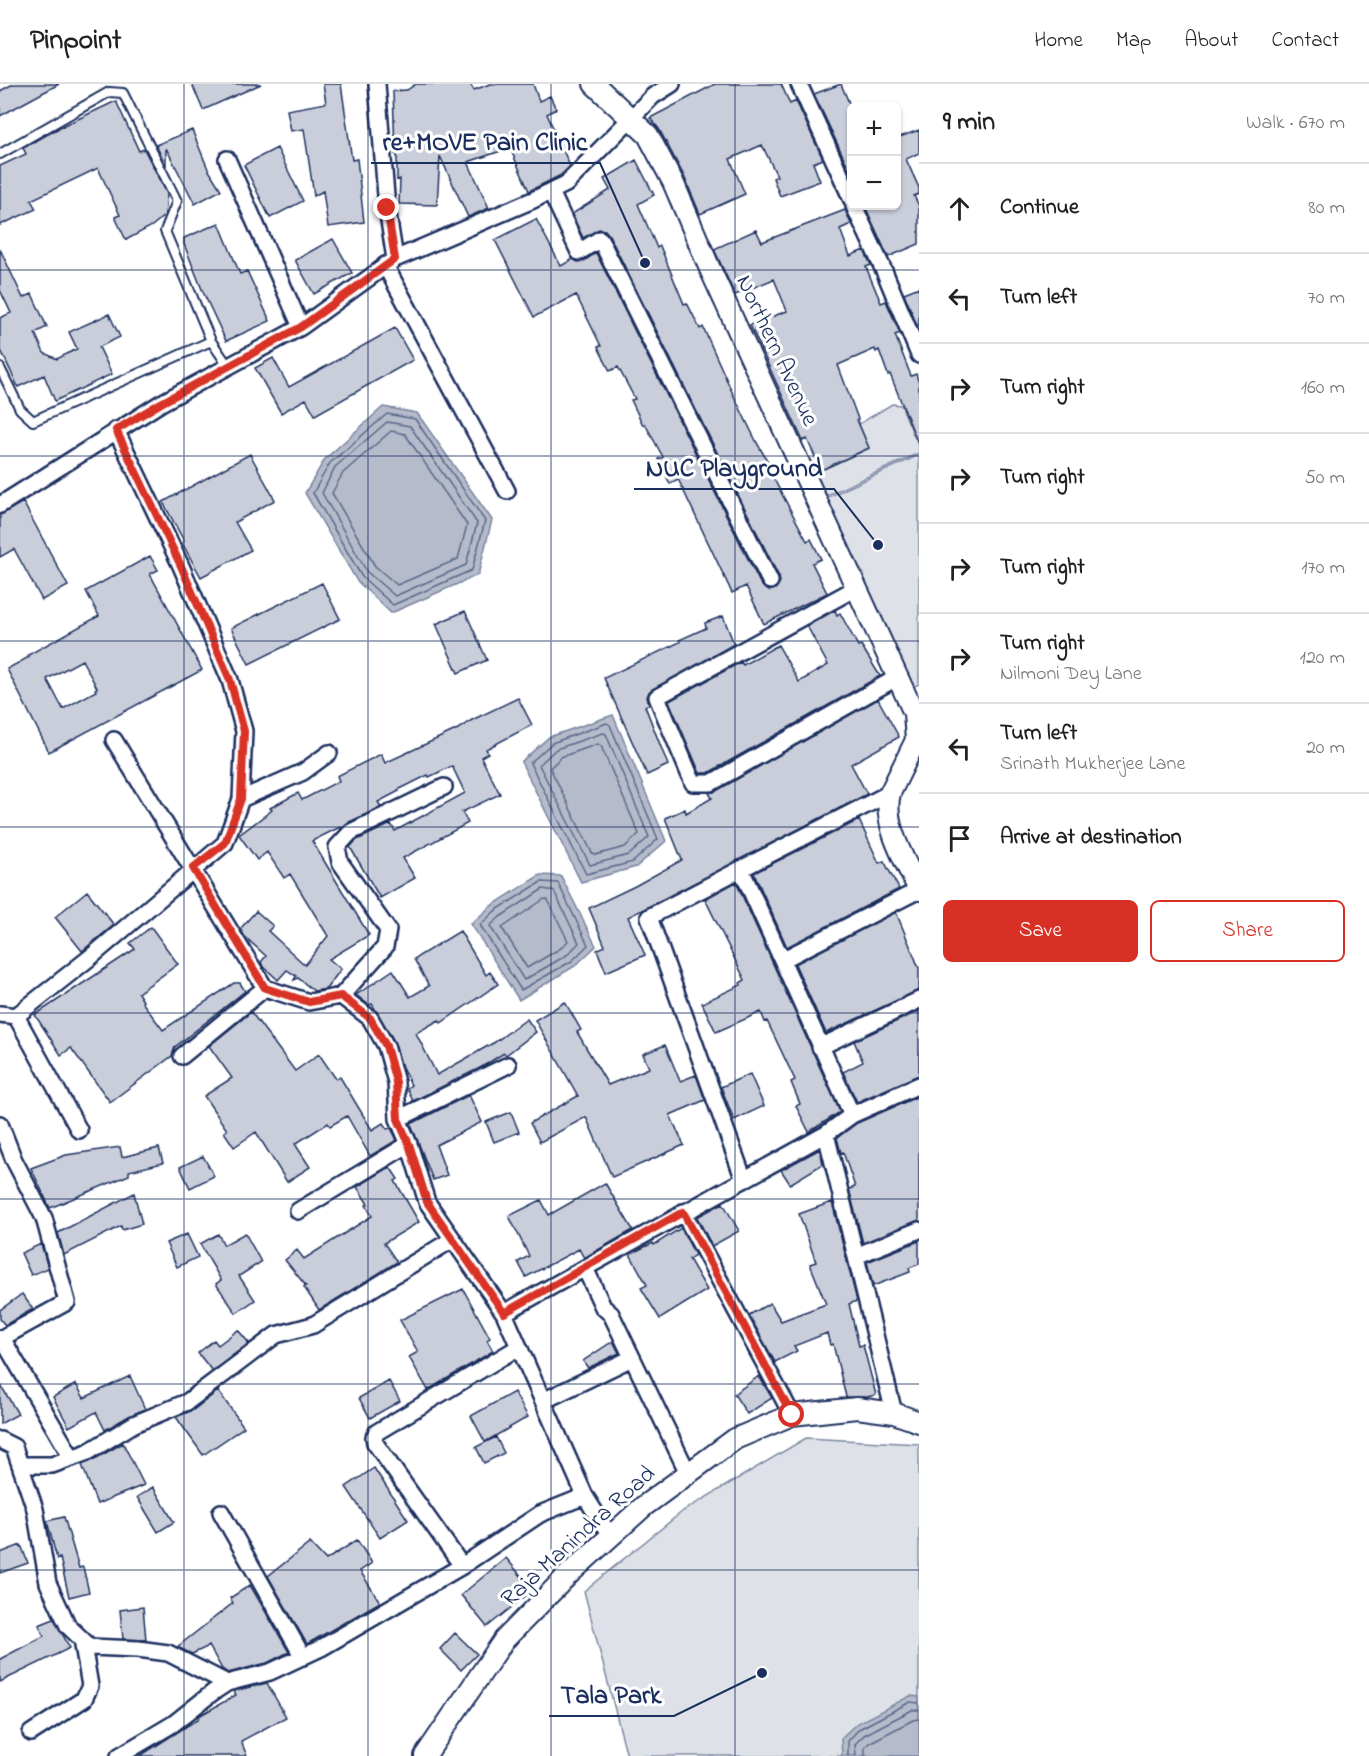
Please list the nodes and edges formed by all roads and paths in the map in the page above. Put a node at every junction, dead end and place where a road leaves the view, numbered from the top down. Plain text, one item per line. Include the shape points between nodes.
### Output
1 (377, 84) edge
2 (594, 84) edge
3 (672, 84) edge
4 (799, 84) edge
5 (631, 119) junction
6 (0, 154) edge
7 (227, 159) dead end
8 (847, 189) edge
9 (551, 192) junction
10 (856, 210) edge
11 (390, 262) junction
12 (301, 327) junction
13 (211, 341) junction
14 (919, 355) edge
15 (230, 367) junction
16 (0, 368) edge
17 (116, 430) junction
18 (507, 491) dead end
19 (0, 506) edge
20 (770, 581) dead end
21 (856, 588) junction
22 (898, 677) junction
23 (114, 740) dead end
24 (329, 753) dead end
25 (912, 760) edge
26 (444, 787) dead end
27 (890, 793) junction
28 (241, 799) junction
29 (193, 868) junction
30 (741, 869) junction
31 (919, 890) edge
32 (782, 960) junction
33 (265, 988) junction
34 (341, 996) junction
35 (919, 1000) edge
36 (0, 1014) edge
37 (16, 1016) junction
38 (820, 1047) junction
39 (182, 1056) dead end
40 (508, 1065) dead end
41 (919, 1085) edge
42 (852, 1115) junction
43 (398, 1119) junction
44 (0, 1124) edge
45 (79, 1130) dead end
46 (826, 1134) junction
47 (409, 1144) junction
48 (7, 1162) edge
49 (744, 1180) junction
50 (298, 1211) dead end
51 (683, 1212) junction
52 (919, 1230) edge
53 (453, 1239) junction
54 (856, 1256) junction
55 (585, 1268) junction
56 (504, 1313) junction
57 (1, 1339) edge
58 (519, 1347) junction
59 (632, 1358) junction
60 (543, 1401) junction
61 (894, 1413) junction
62 (792, 1415) junction
63 (919, 1422) edge
64 (0, 1440) edge
65 (72, 1458) junction
66 (20, 1465) junction
67 (688, 1473) junction
68 (585, 1496) junction
69 (221, 1512) dead end
70 (610, 1536) junction
71 (462, 1566) junction
72 (82, 1640) junction
73 (303, 1657) junction
74 (227, 1683) junction
75 (31, 1733) dead end
76 (119, 1756) edge
77 (425, 1756) edge

1 - 11 street
2 - 5 street, Northern Avenue
3 - 5 street via 653,96
4 - 8 street
5 - 9 street via 566,184
5 - 21 street, Northern Avenue via 648,135 674,182
6 - 13 lane via 109,92 123,93 177,201 165,231
7 - 12 street
9 - 11 street
9 - 20 street via 579,252 600,239
10 - 14 street
11 - 12 street
11 - 18 street
12 - 15 street
13 - 15 lane
13 - 16 lane via 33,421 20,409
15 - 17 street
17 - 19 street
17 - 28 street via 230,680 244,731
21 - 22 street, Northern Avenue
21 - 22 street via 657,697 693,783 711,783
22 - 25 street, Northern Avenue via 914,713 916,740
23 - 29 street
24 - 28 street via 303,772
25 - 27 street, Northern Avenue
26 - 34 street via 351,832 337,847 340,862 388,930 386,947
27 - 30 street
27 - 31 street, Northern Avenue via 892,829
28 - 29 street via 225,843
29 - 33 street
29 - 37 street
30 - 32 street
30 - 49 street via 649,917
31 - 32 street
32 - 38 street
33 - 34 street via 309,1002
33 - 39 street
34 - 43 street via 370,1018 386,1046 396,1082
35 - 38 street
36 - 37 street
37 - 45 street
38 - 42 street
40 - 43 street
41 - 42 street
42 - 46 street
43 - 47 street
44 - 48 street
46 - 49 street
46 - 54 street
47 - 50 street
47 - 53 street via 427,1202
48 - 57 street via 44,1218 67,1302
49 - 51 street
51 - 55 street
51 - 62 street
52 - 54 street
53 - 56 street
53 - 65 street via 313,1324 276,1335 187,1401
54 - 61 street
55 - 56 street
55 - 59 street
56 - 58 street
57 - 65 street
58 - 60 street
58 - 71 street via 374,1437
59 - 60 street
59 - 67 street
60 - 68 street
61 - 62 street, Raja Manindra Road via 857,1408
61 - 63 street, Raja Manindra Road
62 - 67 street, Raja Manindra Road via 735,1439
64 - 66 street via 14,1447
65 - 66 street via 52,1465
66 - 72 street via 35,1509 48,1582 68,1626
67 - 70 street, Raja Manindra Road
68 - 70 street
68 - 71 street via 540,1514
69 - 73 street
70 - 77 street, Raja Manindra Road via 504,1640
71 - 73 street
72 - 74 street via 90,1647 168,1653
72 - 75 street via 90,1686 84,1699
73 - 74 street via 270,1672
74 - 76 street via 173,1725

